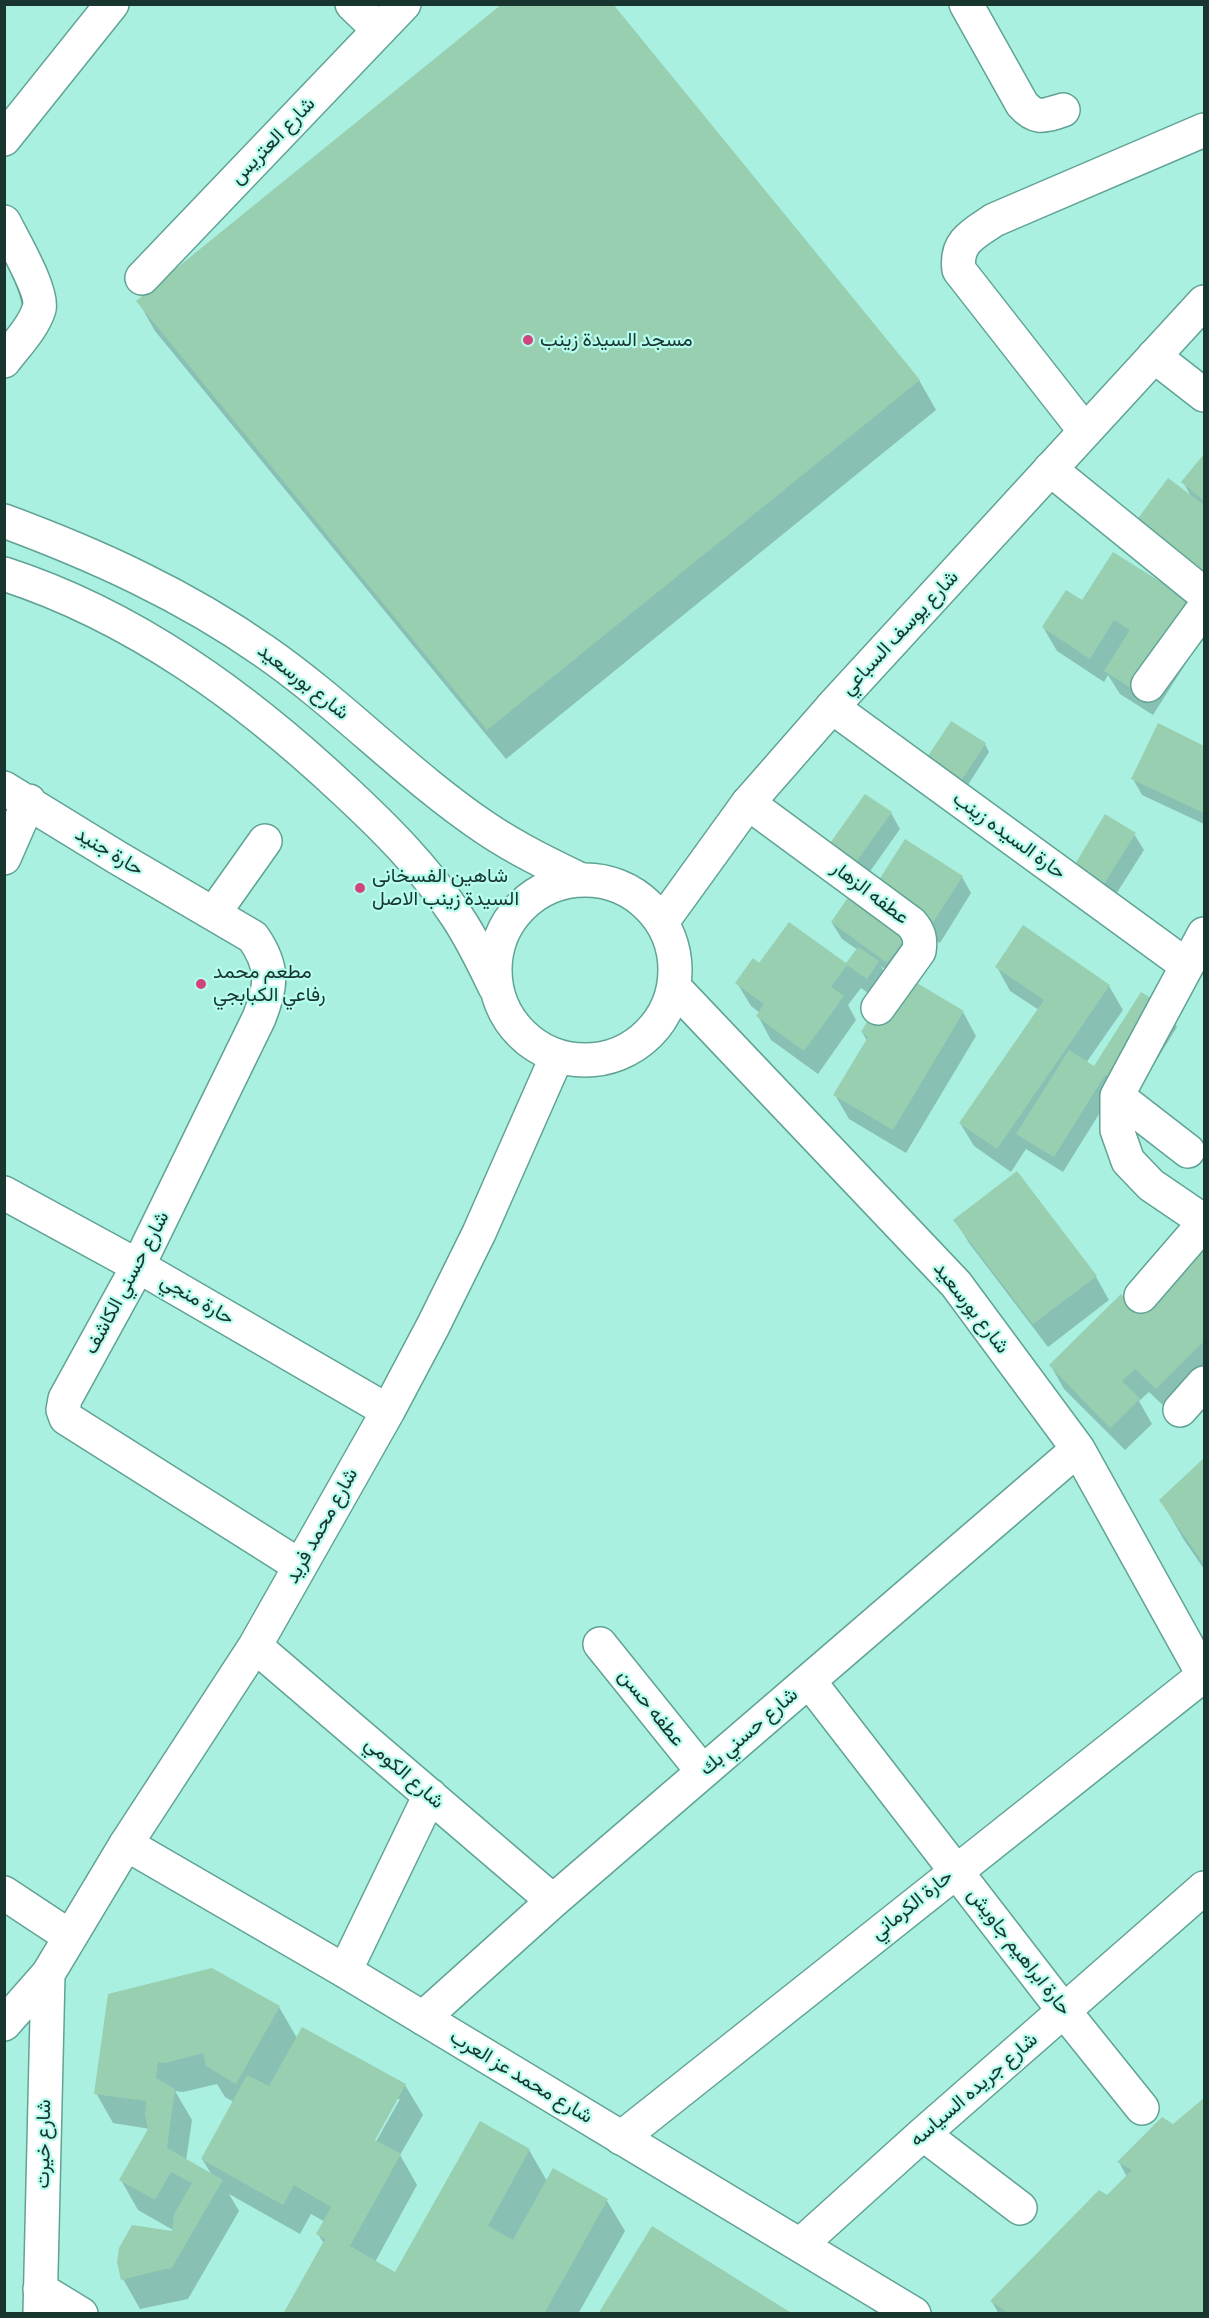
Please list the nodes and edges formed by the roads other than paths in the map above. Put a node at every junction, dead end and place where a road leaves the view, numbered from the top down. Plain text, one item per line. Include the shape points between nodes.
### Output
1 (112, 4) edge
2 (352, 4) edge
3 (404, 4) edge
4 (966, 4) edge
5 (379, 30) junction
6 (1063, 111) dead end
7 (1204, 130) edge
8 (4, 139) edge
9 (4, 222) edge
10 (142, 278) dead end
11 (1204, 302) edge
12 (1154, 356) junction
13 (4, 361) edge
14 (1204, 395) edge
15 (1085, 431) junction
16 (1050, 469) junction
17 (4, 521) edge
18 (4, 574) edge
19 (1204, 594) edge
20 (1204, 608) edge
21 (1148, 685) dead end
22 (832, 707) junction
23 (16, 795) edge
24 (748, 803) junction
25 (265, 841) dead end
26 (4, 858) edge
27 (579, 879) junction
28 (214, 913) junction
29 (662, 922) junction
30 (1204, 934) edge
31 (1186, 965) junction
32 (495, 987) junction
33 (674, 987) junction
34 (878, 1008) dead end
35 (556, 1056) junction
36 (1117, 1096) junction
37 (1188, 1151) dead end
38 (4, 1193) edge
39 (1204, 1222) edge
40 (138, 1266) junction
41 (1141, 1296) dead end
42 (1204, 1383) edge
43 (1180, 1410) dead end
44 (388, 1411) junction
45 (1078, 1449) junction
46 (300, 1566) junction
47 (600, 1644) dead end
48 (255, 1646) junction
49 (1204, 1675) edge
50 (809, 1681) junction
51 (703, 1772) junction
52 (430, 1795) junction
53 (126, 1844) junction
54 (956, 1870) junction
55 (1204, 1888) edge
56 (4, 1893) edge
57 (553, 1901) junction
58 (69, 1936) junction
59 (345, 1971) junction
60 (48, 1974) junction
61 (1064, 2011) junction
62 (423, 2018) junction
63 (4, 2024) edge
64 (1142, 2108) dead end
65 (923, 2134) junction
66 (621, 2138) junction
67 (1020, 2208) dead end
68 (800, 2245) junction
69 (40, 2301) edge
70 (81, 2313) edge
71 (914, 2313) edge

1 - 8 street
2 - 5 street
3 - 5 street, شارع العتريس
4 - 6 street via 1031,114 1043,116
5 - 10 street, شارع العتريس
7 - 15 street via 994,220 961,247 959,270
9 - 13 street via 35,284 40,308
11 - 12 street, شارع يوسف السباعي
12 - 14 street
12 - 15 street, شارع يوسف السباعي
15 - 16 street, شارع يوسف السباعي
16 - 19 street
16 - 22 street, شارع يوسف السباعي
17 - 27 street, شارع بورسعيد via 139,577 203,612 322,695 487,829
18 - 32 street via 98,613 164,650 228,691 281,732 380,823 420,867 456,914
20 - 21 street
22 - 24 street, شارع يوسف السباعي
22 - 31 street, حارة السيده زينب
23 - 26 street
23 - 28 street, حارة جنيد
24 - 29 street, شارع يوسف السباعي
24 - 34 street, عطفه الزهار via 918,931 919,951
25 - 28 street
27 - 29 street via 626,890 646,903
27 - 32 street via 542,890 513,914 496,948
28 - 40 street, شارع حسني الكاشف via 253,937 265,954 270,976 267,997
29 - 33 street via 671,942
30 - 31 street
31 - 36 street
32 - 35 street via 516,1029 535,1046
33 - 35 street via 663,1015 644,1039 618,1054 587,1060
33 - 45 street, شارع بورسعيد via 956,1284
35 - 44 street, شارع محمد فريد via 479,1233
36 - 37 street
36 - 39 street via 1116,1130 1128,1161 1151,1185
38 - 40 street, حارة منجي
39 - 41 street
40 - 44 street, حارة منجي
40 - 46 street, شارع حسني الكاشف via 65,1399 66,1418
42 - 43 street
44 - 46 street, شارع محمد فريد
45 - 49 street, شارع بورسعيد
45 - 50 street, شارع حسني بك
46 - 48 street, شارع محمد فريد
47 - 51 street, عطفه حسن
48 - 52 street, شارع الكومي
48 - 53 street, شارع محمد فريد
49 - 54 street, حارة الكرماني
50 - 51 street, شارع حسني بك
50 - 54 street, حارة ابراهيم جاويش
51 - 57 street, شارع حسني بك
52 - 57 street, شارع الكومي
52 - 59 street
53 - 58 street, شارع محمد فريد
53 - 59 street, شارع محمد عز العرب
54 - 61 street, حارة ابراهيم جاويش
54 - 66 street, حارة الكرماني
55 - 61 street, شارع جريده السياسه
56 - 58 street
57 - 62 street, شارع حسني بك
58 - 60 street, شارع محمد فريد
59 - 62 street, شارع محمد عز العرب
60 - 63 street, شارع محمد فريد
60 - 69 street, شارع خيرت
61 - 64 street, حارة ابراهيم جاويش
61 - 65 street, شارع جريده السياسه
62 - 66 street, شارع محمد عز العرب
65 - 67 street
65 - 68 street, شارع جريده السياسه
66 - 68 street, شارع محمد عز العرب
68 - 71 street, شارع محمد عز العرب
69 - 70 street

